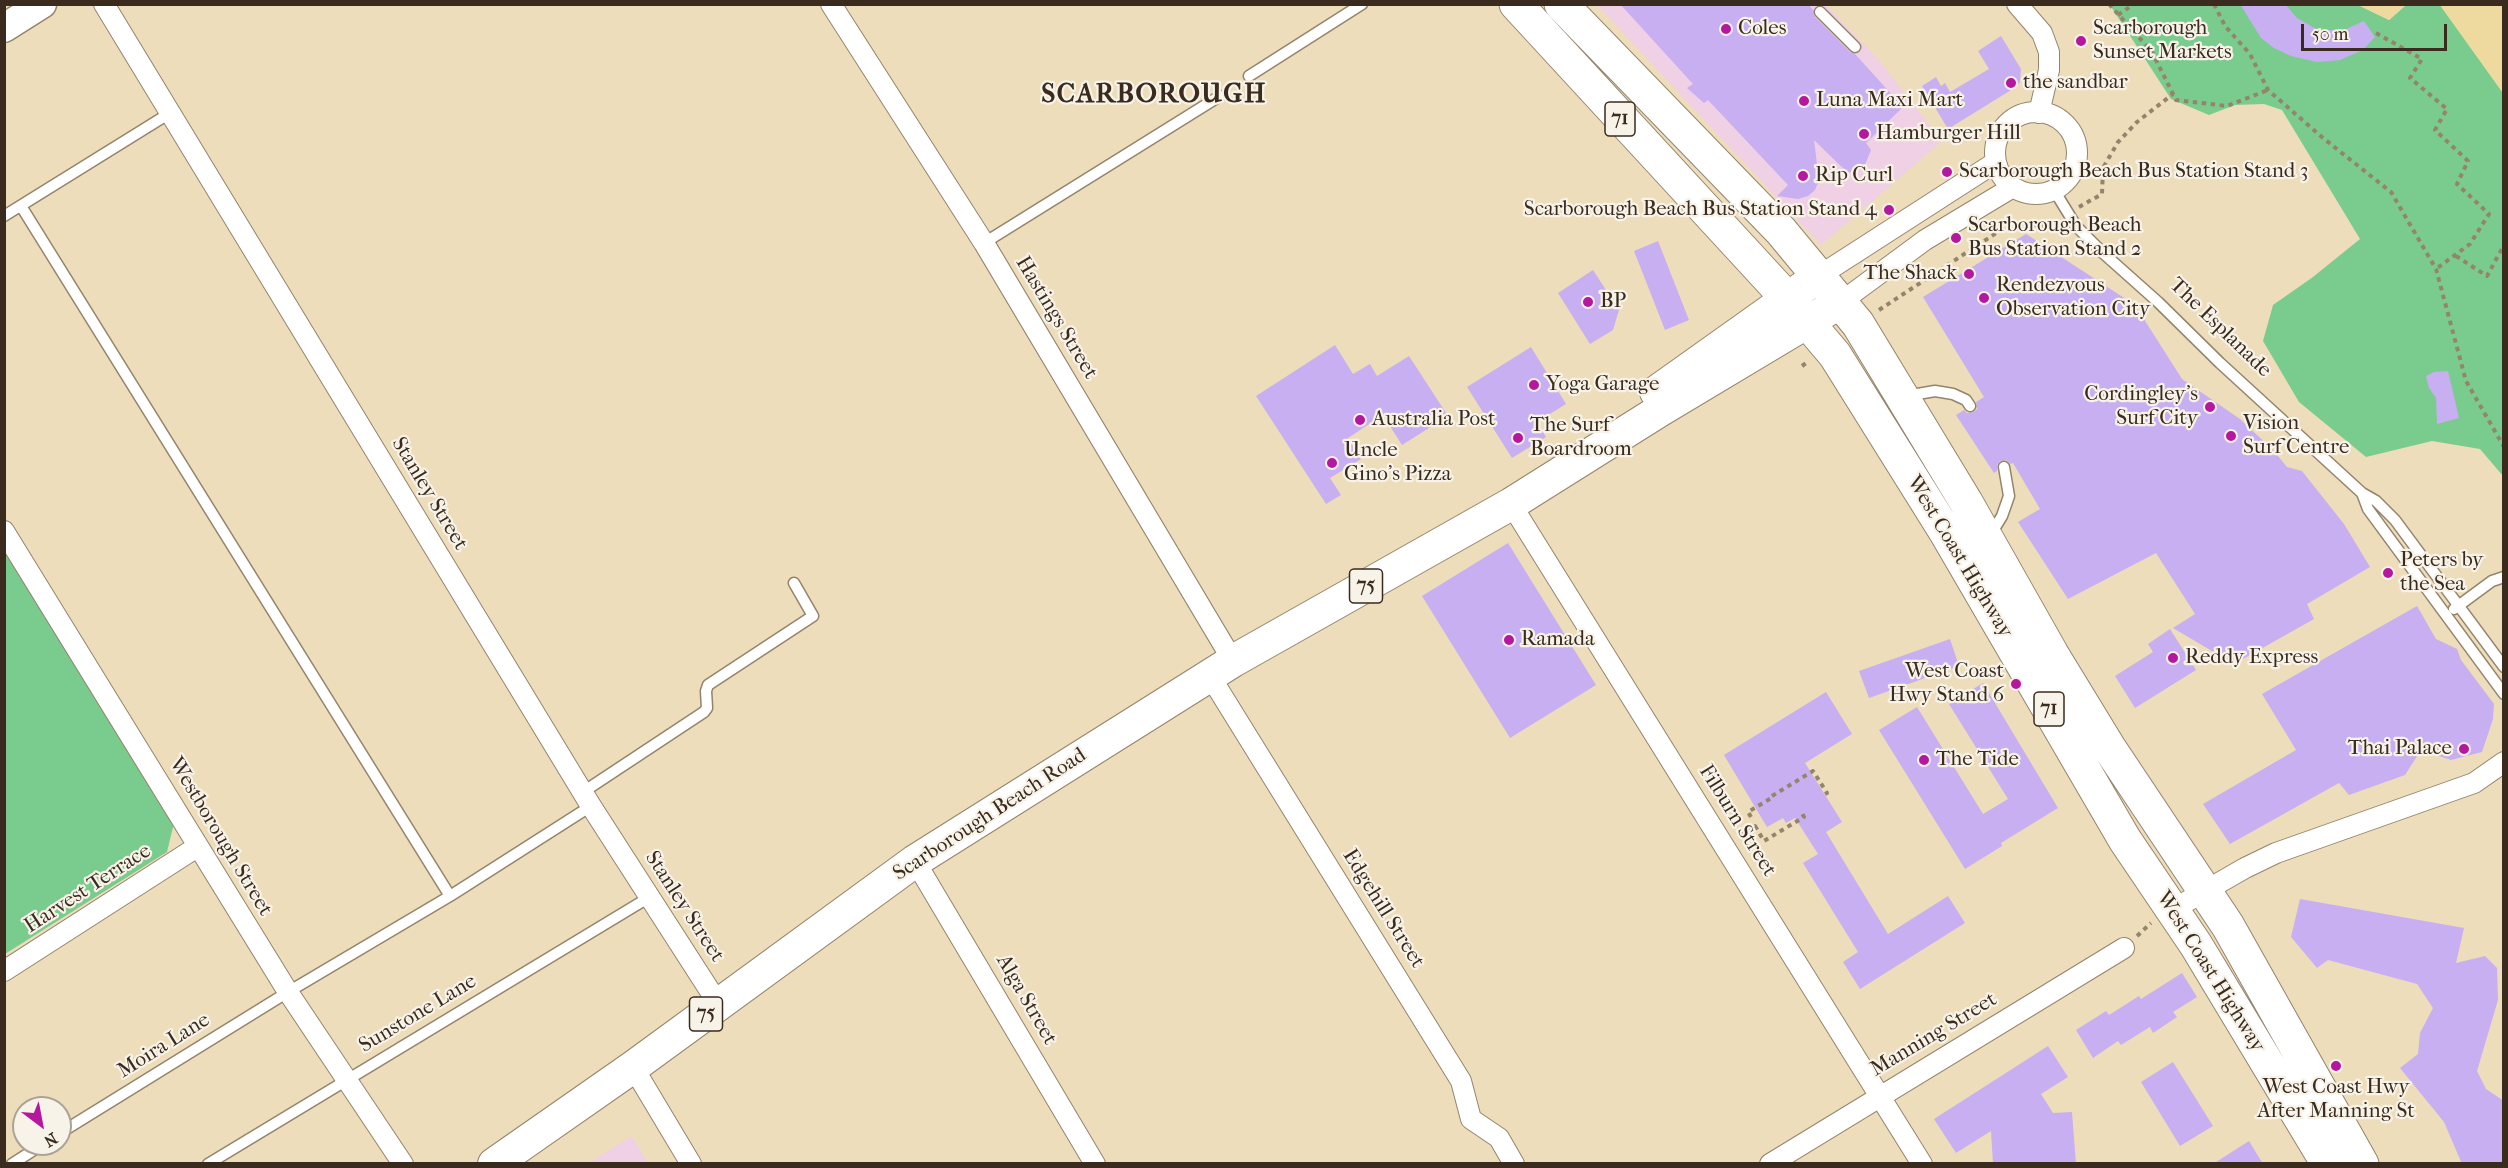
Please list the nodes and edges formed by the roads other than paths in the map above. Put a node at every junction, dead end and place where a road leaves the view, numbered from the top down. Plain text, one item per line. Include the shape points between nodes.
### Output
1 (9, 4) edge
2 (42, 4) edge
3 (104, 4) edge
4 (831, 4) edge
5 (1362, 4) edge
6 (1516, 4) edge
7 (1561, 4) edge
8 (2017, 4) edge
9 (4, 8) edge
10 (1820, 12) dead end
11 (4, 28) edge
12 (1855, 47) dead end
13 (1249, 76) dead end
14 (1220, 96) dead end
15 (2039, 112) junction
16 (170, 113) junction
17 (1996, 162) junction
18 (2013, 187) junction
19 (2054, 190) junction
20 (21, 206) junction
21 (4, 216) edge
22 (984, 243) junction
23 (1820, 276) junction
24 (1786, 297) junction
25 (1841, 302) junction
26 (1807, 322) junction
27 (1903, 397) junction
28 (1970, 406) dead end
29 (2004, 467) dead end
30 (2362, 494) junction
31 (1511, 504) junction
32 (4, 531) edge
33 (1986, 540) junction
34 (2504, 577) edge
35 (794, 583) dead end
36 (2459, 605) junction
37 (2447, 615) junction
38 (2504, 667) edge
39 (1222, 668) junction
40 (2504, 694) edge
41 (2504, 762) edge
42 (587, 799) junction
43 (197, 847) junction
44 (915, 861) junction
45 (2206, 891) junction
46 (450, 896) junction
47 (648, 898) junction
48 (2172, 910) junction
49 (2124, 948) road end
50 (4, 971) edge
51 (288, 992) junction
52 (719, 1005) junction
53 (633, 1067) junction
54 (345, 1080) junction
55 (1880, 1096) junction
56 (72, 1127) edge
57 (208, 1164) edge
58 (403, 1164) edge
59 (494, 1164) edge
60 (691, 1164) edge
61 (1095, 1164) edge
62 (1514, 1164) edge
63 (1770, 1164) edge
64 (1922, 1164) edge
65 (2328, 1164) edge
66 (2362, 1164) edge

1 - 9 street
2 - 11 street
3 - 16 street, Stanley Street
4 - 22 street, Hastings Street
5 - 13 lane
6 - 24 highway, West Coast Highway / 71
7 - 23 highway, West Coast Highway / 71
8 - 15 street via 2042,33 2049,52
10 - 12 lane
14 - 22 lane
15 - 17 street via 2020,116 2005,127 1996,143
15 - 19 street via 2061,121 2074,139 2076,151 2071,174
16 - 20 lane
16 - 42 street, Stanley Street
17 - 18 street
17 - 23 street, Scarborough Beach Road
18 - 19 street via 2033,194
18 - 25 street, Scarborough Beach Road via 1924,240
19 - 30 lane, The Esplanade via 2067,214 2103,253
20 - 21 lane
20 - 46 lane
22 - 39 street, Hastings Street
23 - 24 main road, Scarborough Beach Road / 75
23 - 25 highway, West Coast Highway / 71
24 - 26 highway, West Coast Highway / 71
24 - 31 main road, Scarborough Beach Road / 75
25 - 26 main road, Scarborough Beach Road / 75
25 - 27 highway, West Coast Highway / 71
26 - 31 main road, Scarborough Beach Road / 75
26 - 48 highway, West Coast Highway / 71 via 1835,355 1940,522 2125,840
27 - 28 lane via 1935,391 1953,394
27 - 33 highway, West Coast Highway / 71
29 - 33 lane via 2009,496 2002,516
30 - 36 lane, The Esplanade via 2376,501 2395,520
30 - 37 lane, The Esplanade via 2367,509
31 - 39 main road, Scarborough Beach Road / 75
31 - 55 street, Filburn Street
32 - 43 street, Westborough Street
33 - 45 highway, West Coast Highway / 71 via 2110,749
34 - 36 lane
35 - 42 lane, Moira Lane via 813,616 708,684 704,712
36 - 37 lane
36 - 38 lane, The Esplanade
37 - 40 lane, The Esplanade
39 - 44 main road, Scarborough Beach Road / 75
39 - 62 street, Edgehill Street via 1461,1081 1471,1119 1499,1138
41 - 45 street via 2474,783 2276,853
42 - 46 lane, Moira Lane
42 - 47 street, Stanley Street
43 - 50 street, Harvest Terrace
43 - 51 street, Westborough Street
44 - 52 main road, Scarborough Beach Road / 75
44 - 61 street, Alga Street
45 - 48 street
45 - 66 highway, West Coast Highway / 71
46 - 51 lane, Moira Lane
47 - 52 street, Stanley Street
47 - 54 lane, Sunstone Lane
48 - 65 highway, West Coast Highway / 71
49 - 55 street, Manning Street
51 - 54 street, Westborough Street
51 - 56 lane, Moira Lane
52 - 53 main road, Scarborough Beach Road / 75
53 - 59 main road, Scarborough Beach Road / 75
53 - 60 street
54 - 57 lane, Sunstone Lane
54 - 58 street, Westborough Street
55 - 63 street, Manning Street
55 - 64 street, Filburn Street

